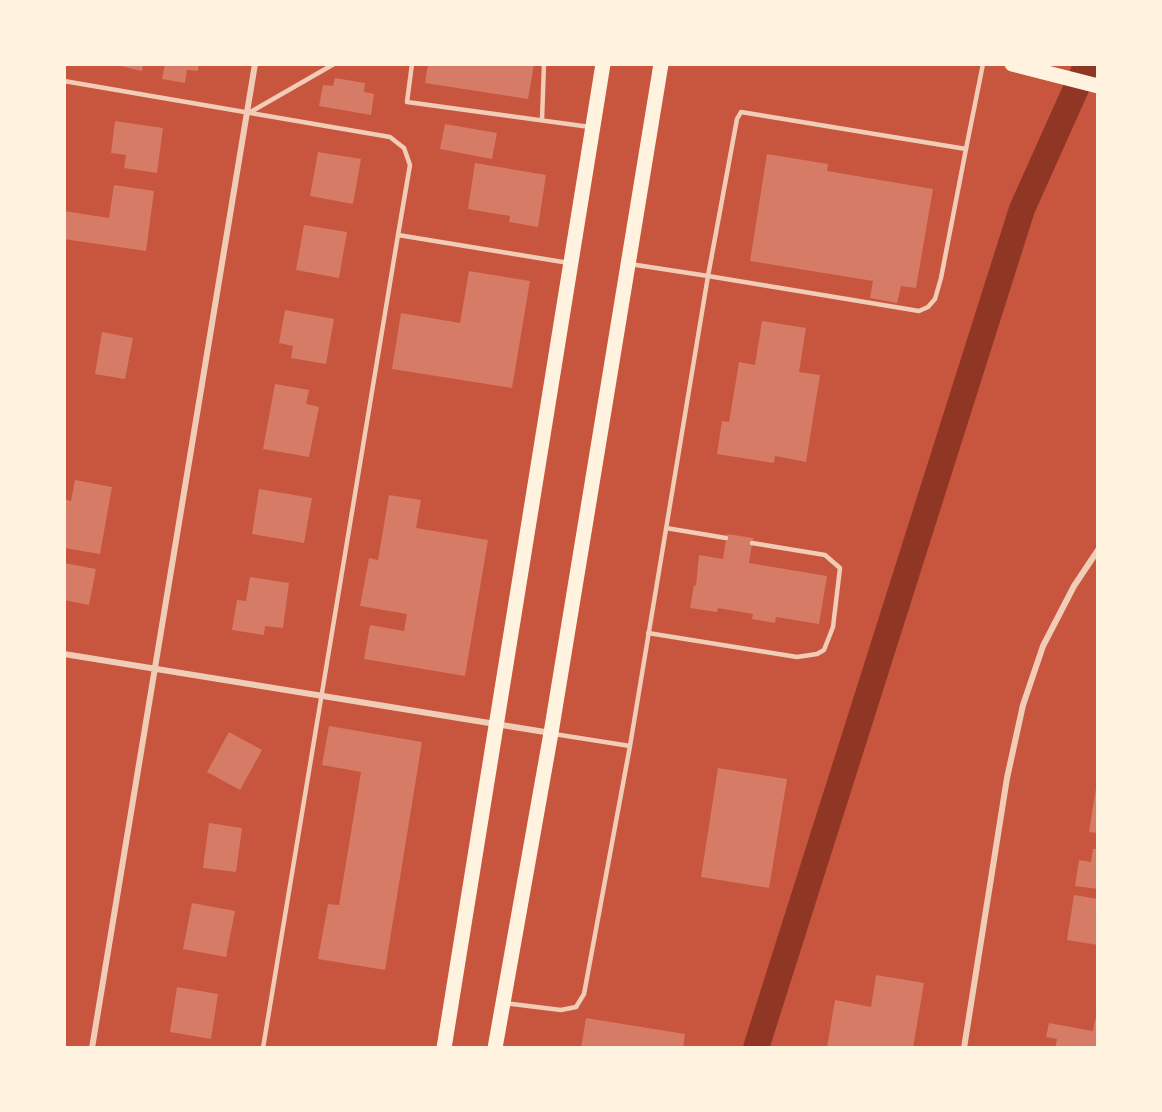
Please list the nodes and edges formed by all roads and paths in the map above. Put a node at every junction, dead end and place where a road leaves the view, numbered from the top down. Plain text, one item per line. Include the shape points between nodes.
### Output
1 (255, 64) edge
2 (334, 64) edge
3 (412, 64) edge
4 (544, 64) edge
5 (603, 64) edge
6 (661, 64) edge
7 (982, 64) edge
8 (1012, 64) edge
9 (64, 81) edge
10 (1098, 86) edge
11 (247, 114) junction
12 (542, 120) junction
13 (593, 127) junction
14 (966, 149) junction
15 (398, 235) junction
16 (571, 263) junction
17 (627, 264) junction
18 (708, 276) junction
19 (666, 528) junction
20 (726, 538) dead end
21 (753, 543) dead end
22 (1098, 550) edge
23 (648, 633) junction
24 (64, 654) edge
25 (156, 669) junction
26 (323, 695) junction
27 (496, 723) junction
28 (551, 733) junction
29 (630, 746) junction
30 (502, 1003) junction
31 (92, 1047) edge
32 (263, 1047) edge
33 (444, 1047) edge
34 (495, 1047) edge
35 (964, 1047) edge

1 - 11 street
2 - 11 lane
3 - 12 lane via 407,102
4 - 12 lane
5 - 13 main road
6 - 17 main road
7 - 14 lane
8 - 10 main road
9 - 11 lane
11 - 15 lane via 383,136 400,144 410,165
11 - 25 street
12 - 13 lane
13 - 16 main road
14 - 18 lane via 941,278 935,299 920,311
14 - 18 lane via 741,112
15 - 16 lane
15 - 26 lane
16 - 27 main road
17 - 18 lane
17 - 28 main road
18 - 19 lane
19 - 20 lane
19 - 23 lane
21 - 23 lane via 825,555 840,568 829,641 824,650 797,657
22 - 35 street via 1043,646 1023,705 1007,778
23 - 29 lane
24 - 25 street
25 - 26 street
25 - 31 street
26 - 27 street
26 - 32 lane
27 - 28 street
27 - 33 main road
28 - 29 lane
28 - 30 main road
29 - 30 lane via 584,994 576,1007 561,1010
30 - 34 main road

